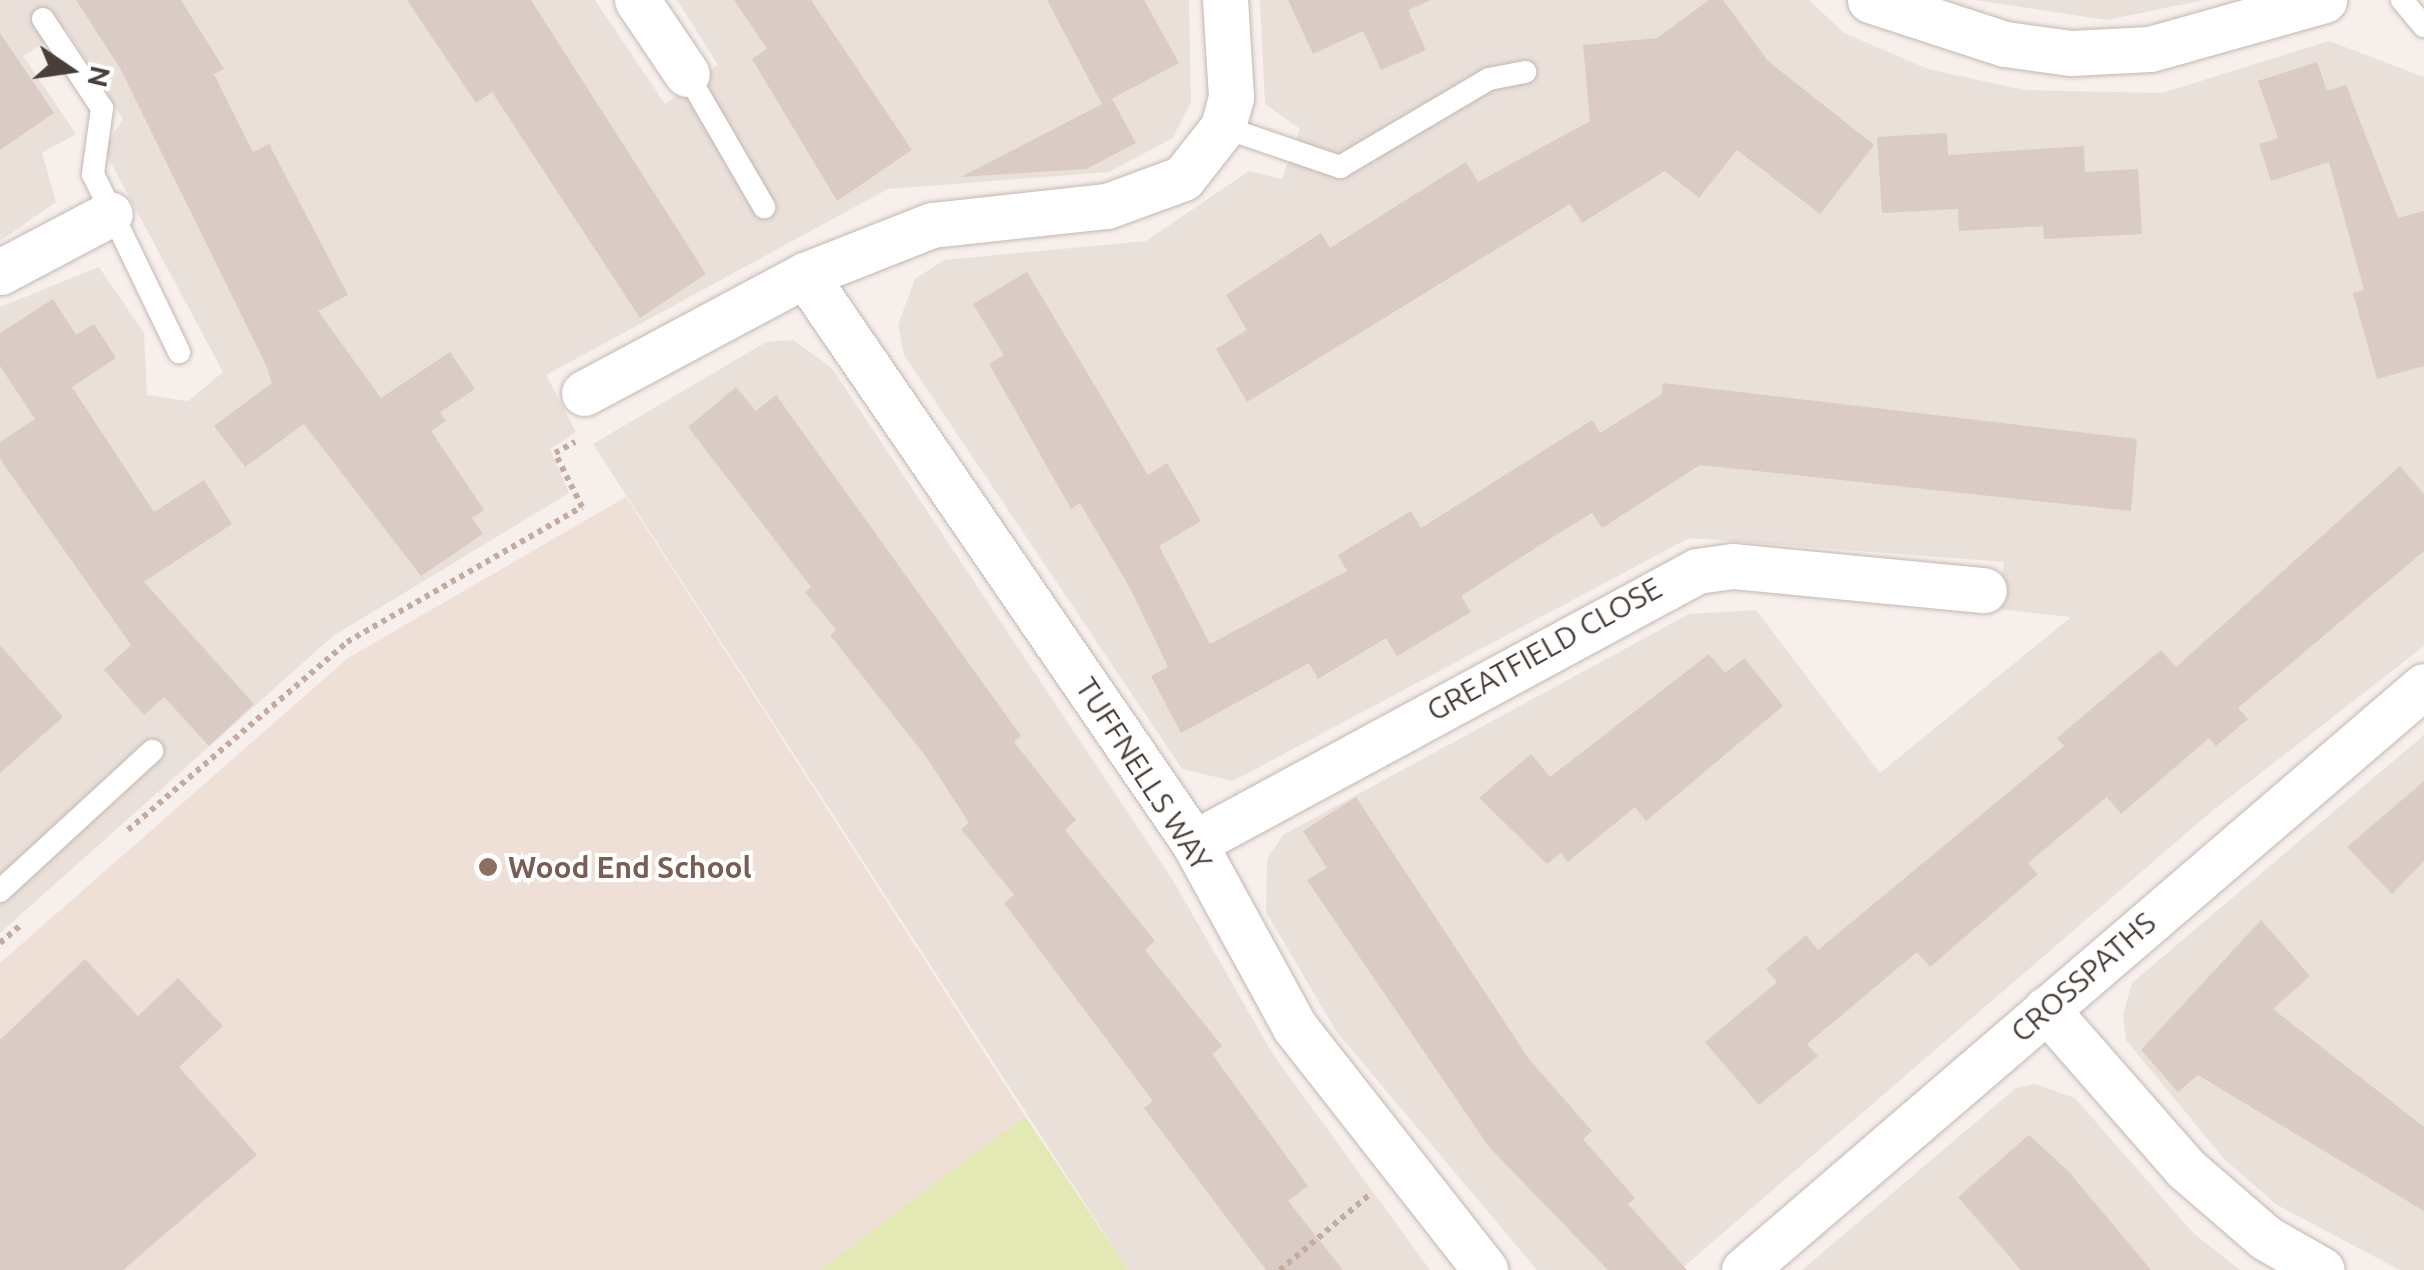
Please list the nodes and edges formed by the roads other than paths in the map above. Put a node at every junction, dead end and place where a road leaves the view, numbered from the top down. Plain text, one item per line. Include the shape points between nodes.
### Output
1 (637, 0) edge
2 (1225, 0) edge
3 (1870, 0) edge
4 (2324, 0) edge
5 (2402, 0) edge
6 (43, 19) dead end
7 (2424, 26) edge
8 (1525, 72) dead end
9 (687, 74) joint
10 (1223, 127) junction
11 (764, 207) dead end
12 (110, 214) junction
13 (0, 272) edge
14 (806, 275) junction
15 (179, 352) dead end
16 (584, 394) road end
17 (1984, 590) dead end
18 (2424, 686) edge
19 (152, 751) dead end
20 (1194, 843) junction
21 (0, 891) edge
22 (2046, 1009) junction
23 (1484, 1270) edge
24 (1744, 1270) edge
25 (2322, 1270) edge

1 - 9 street
2 - 10 street
3 - 4 street via 1973,36 2071,53 2150,49
5 - 7 lane
6 - 12 lane via 102,108 93,174
8 - 10 lane via 1489,79 1340,167
9 - 11 lane
10 - 14 street via 1183,178 1152,195 932,225
12 - 13 street
12 - 15 lane
14 - 16 street
14 - 20 street, TUFFNELLS WAY
17 - 20 street, GREATFIELD CLOSE via 1733,566 1697,571
18 - 22 street, CROSSPATHS
19 - 21 lane
20 - 23 street, TUFFNELLS WAY via 1294,1026
22 - 24 street, CROSSPATHS
22 - 25 street via 2185,1168 2266,1238

